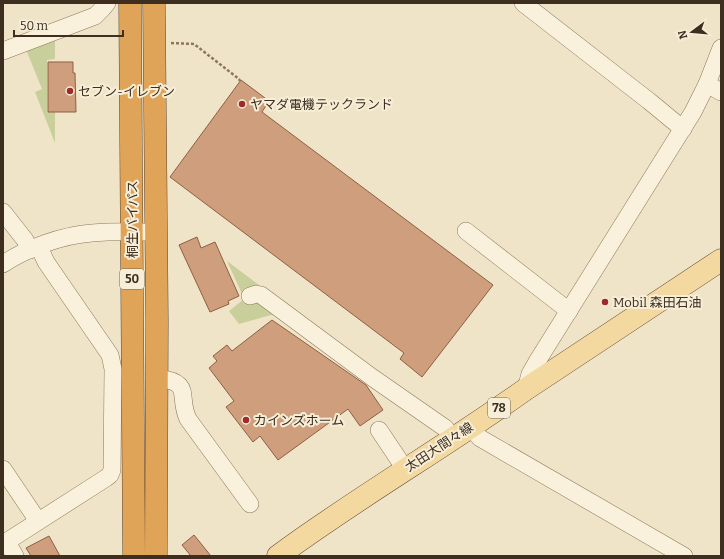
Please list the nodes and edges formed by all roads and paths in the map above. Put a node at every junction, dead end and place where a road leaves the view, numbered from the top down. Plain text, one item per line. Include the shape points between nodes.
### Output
1 (107, 3) edge
2 (130, 3) edge
3 (154, 3) edge
4 (523, 3) edge
5 (166, 43) dead end
6 (721, 48) edge
7 (3, 50) edge
8 (240, 81) dead end
9 (714, 88) edge
10 (683, 129) junction
11 (3, 212) edge
12 (466, 231) dead end
13 (132, 232) junction
14 (156, 232) junction
15 (34, 249) junction
16 (721, 260) edge
17 (3, 264) edge
18 (250, 296) dead end
19 (569, 310) junction
20 (157, 378) junction
21 (526, 389) junction
22 (379, 430) dead end
23 (462, 433) junction
24 (3, 469) edge
25 (405, 469) junction
26 (250, 504) dead end
27 (38, 521) junction
28 (8, 547) edge
29 (134, 556) edge
30 (156, 556) edge
31 (278, 556) edge
32 (684, 556) edge

1 - 7 street via 95,16
2 - 13 highway, 桐生バイパス / 50
3 - 14 highway, 桐生バイパス / 50
4 - 10 street
5 - 8 path via 194,44
6 - 9 street
9 - 10 street via 700,98
10 - 19 street
11 - 15 street
12 - 19 street
13 - 14 street
13 - 15 street via 91,233 62,239
13 - 29 highway, 桐生バイパス / 50
14 - 20 highway, 桐生バイパス / 50
15 - 17 street
15 - 27 street via 46,262 110,355 112,369 110,475
16 - 21 main road, 太田大間々線 / 78
18 - 23 street via 261,296 445,428
19 - 21 street via 530,374
20 - 26 street via 171,380 180,386 188,419
20 - 30 highway, 桐生バイパス / 50
21 - 23 main road, 太田大間々線 / 78
22 - 25 street
23 - 25 main road, 太田大間々線 / 78
23 - 32 street via 480,438
24 - 27 street
25 - 31 main road, 太田大間々線 / 78
27 - 28 street

